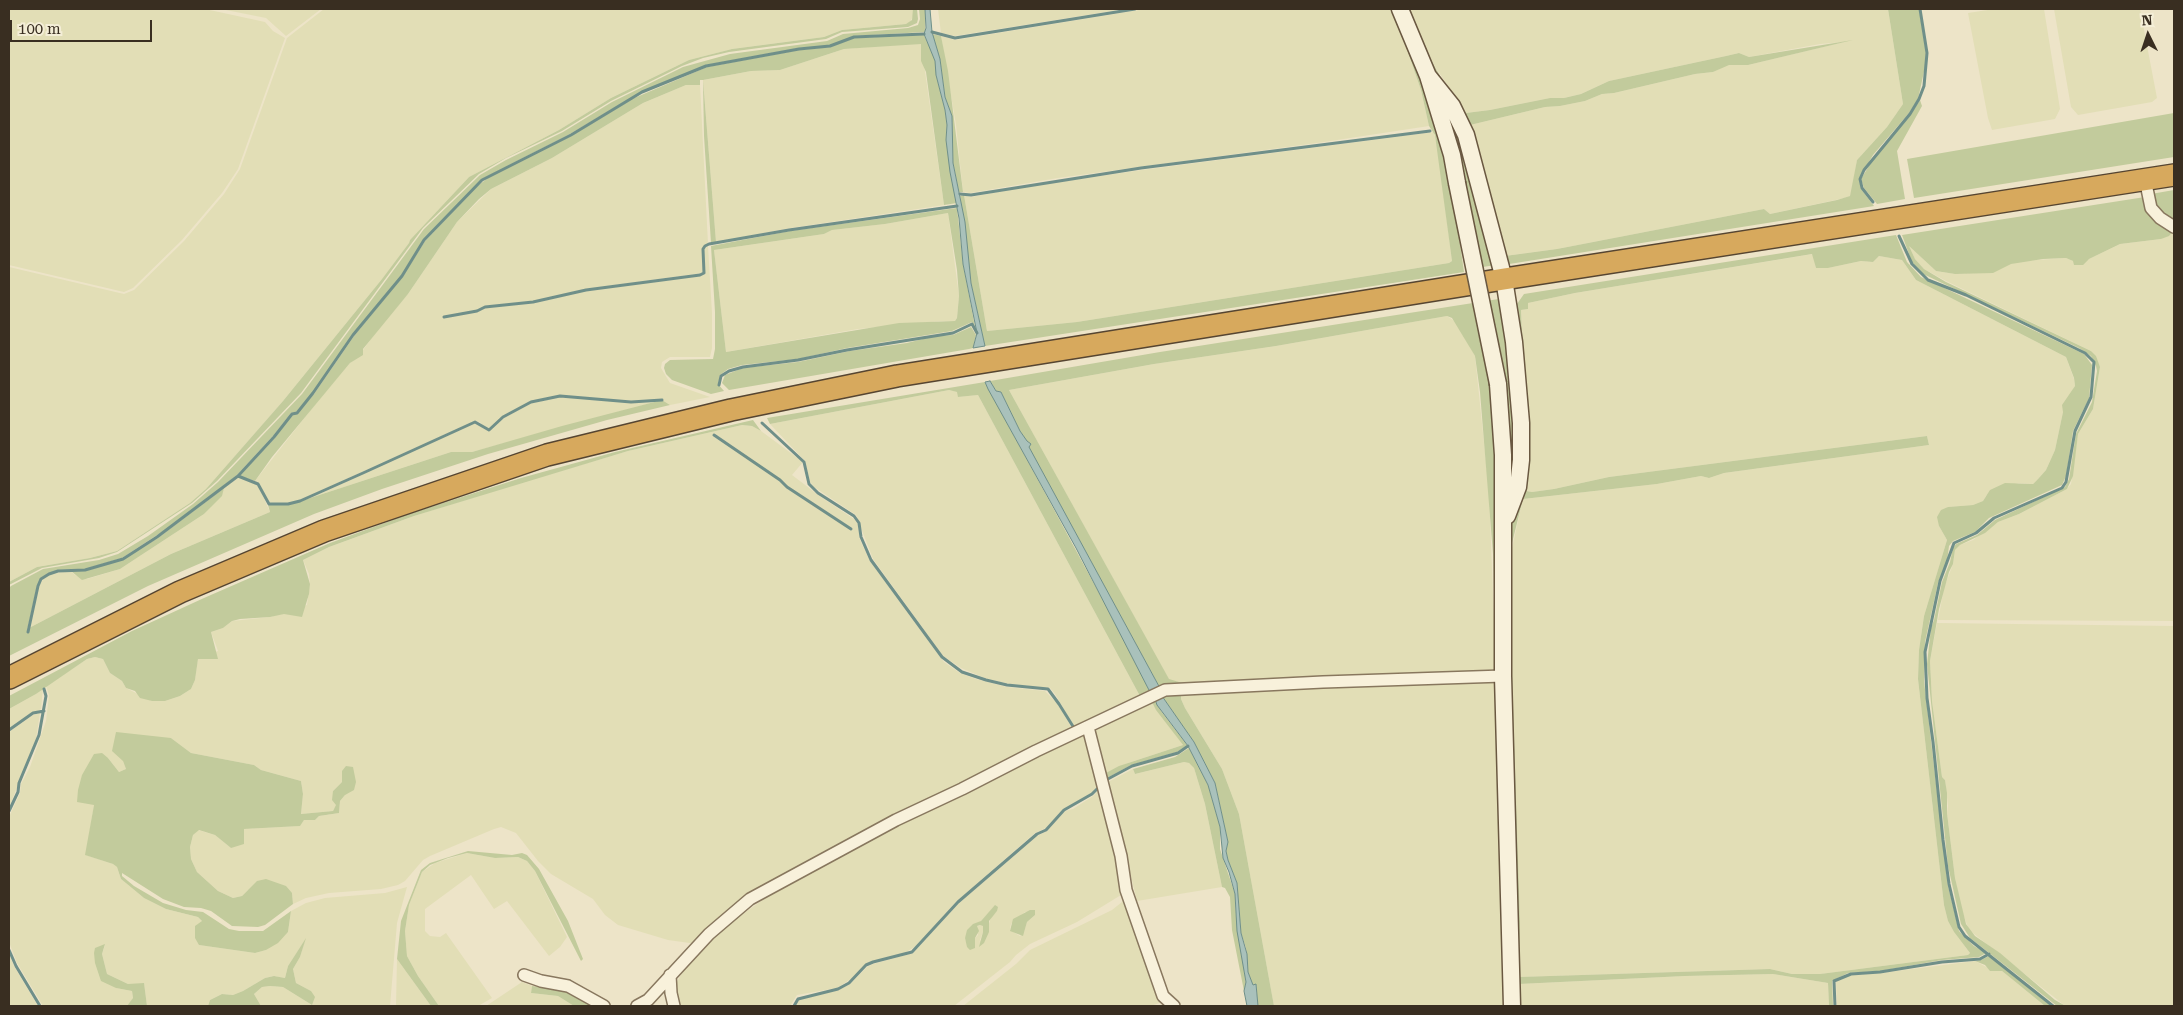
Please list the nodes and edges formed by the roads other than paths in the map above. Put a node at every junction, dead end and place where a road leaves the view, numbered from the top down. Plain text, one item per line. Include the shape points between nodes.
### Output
1 (1400, 9) edge
2 (1428, 76) junction
3 (2174, 175) edge
4 (2145, 179) junction
5 (2174, 227) edge
6 (1504, 279) junction
7 (1503, 526) junction
8 (1503, 676) junction
9 (9, 678) edge
10 (1088, 727) junction
11 (524, 975) dead end
12 (670, 975) junction
13 (604, 1006) edge
14 (637, 1006) edge
15 (674, 1006) edge
16 (1174, 1006) edge
17 (1512, 1006) edge

1 - 2 street
2 - 6 street via 1452,106 1466,135
2 - 7 street, bridge via 1452,155 1498,384
3 - 4 highway
4 - 5 street via 2151,208
4 - 6 highway
6 - 7 street via 1515,360 1522,460 1518,487
6 - 9 highway via 897,376 731,410 547,455 324,531 180,592
7 - 8 street
8 - 10 street via 1165,690
8 - 17 street
10 - 12 street via 896,820 750,900 708,934
10 - 16 street via 1121,856 1126,890 1162,996
11 - 13 street via 568,986
12 - 14 street via 648,1000
12 - 15 street

